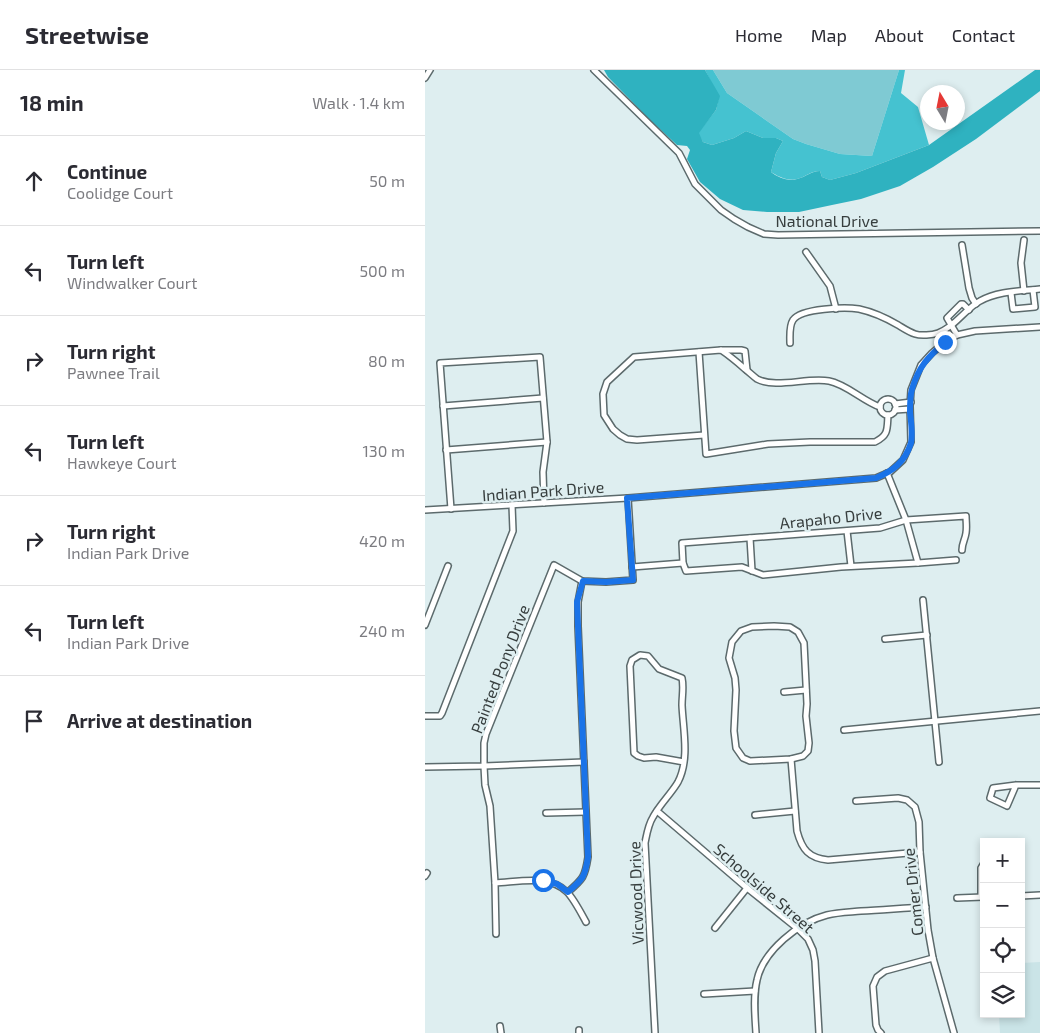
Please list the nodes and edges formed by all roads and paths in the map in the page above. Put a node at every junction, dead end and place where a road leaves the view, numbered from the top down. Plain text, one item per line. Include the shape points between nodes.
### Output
1 (431, 70) edge
2 (594, 70) edge
3 (425, 78) edge
4 (1040, 231) edge
5 (1025, 240) dead end
6 (962, 245) dead end
7 (805, 252) dead end
8 (1040, 289) edge
9 (1033, 290) junction
10 (1024, 291) junction
11 (1011, 293) junction
12 (976, 304) junction
13 (836, 309) junction
14 (969, 310) junction
15 (951, 325) junction
16 (1040, 327) edge
17 (957, 336) junction
18 (790, 343) dead end
19 (721, 350) junction
20 (699, 352) junction
21 (747, 370) junction
22 (543, 398) junction
23 (911, 402) junction
24 (443, 406) junction
25 (880, 407) junction
26 (895, 407) junction
27 (910, 409) junction
28 (888, 415) junction
29 (704, 435) junction
30 (547, 442) junction
31 (447, 450) junction
32 (887, 473) junction
33 (627, 498) junction
34 (544, 503) junction
35 (512, 505) junction
36 (451, 509) junction
37 (425, 510) edge
38 (906, 520) junction
39 (847, 530) junction
40 (750, 538) junction
41 (962, 550) dead end
42 (956, 560) dead end
43 (683, 563) junction
44 (918, 563) junction
45 (448, 566) dead end
46 (851, 566) junction
47 (632, 567) junction
48 (753, 571) junction
49 (583, 581) junction
50 (923, 600) dead end
51 (425, 625) edge
52 (927, 635) junction
53 (885, 639) dead end
54 (806, 690) junction
55 (784, 692) dead end
56 (1040, 711) edge
57 (425, 716) edge
58 (935, 721) junction
59 (844, 730) dead end
60 (791, 760) junction
61 (584, 762) junction
62 (684, 762) junction
63 (939, 762) dead end
64 (483, 766) junction
65 (425, 767) edge
66 (1016, 785) junction
67 (1040, 785) edge
68 (856, 801) dead end
69 (657, 811) junction
70 (795, 811) junction
71 (586, 812) junction
72 (546, 813) dead end
73 (755, 815) dead end
74 (920, 852) junction
75 (495, 883) junction
76 (747, 888) junction
77 (568, 892) junction
78 (1040, 895) edge
79 (1025, 896) edge
80 (980, 897) edge
81 (957, 898) dead end
82 (926, 907) junction
83 (586, 922) dead end
84 (715, 928) dead end
85 (798, 929) junction
86 (496, 934) dead end
87 (933, 958) junction
88 (755, 991) junction
89 (704, 994) dead end
90 (500, 1026) dead end
91 (501, 1033) edge
92 (655, 1033) edge
93 (756, 1033) edge
94 (819, 1033) edge
95 (881, 1033) edge
96 (954, 1033) edge

1 - 3 street
2 - 4 street, National Drive via 679,153 695,184 721,210 765,234
5 - 10 street via 1021,263
6 - 12 street via 969,288
7 - 13 street via 830,286
8 - 9 street
9 - 10 street
9 - 11 street via 1035,307 1013,309
10 - 11 street
11 - 12 street via 988,297
12 - 14 street
13 - 15 street via 859,309 886,318 915,334 938,333
13 - 18 street via 810,311 798,316 793,320
14 - 15 street
14 - 15 street via 961,304 947,318
15 - 17 street
16 - 17 street, Indian Park Drive via 975,331
17 - 23 street, Indian Park Drive via 945,342 921,365 911,390
19 - 20 street
19 - 21 street
19 - 21 street via 745,351
20 - 29 street
20 - 29 street via 634,357 607,382 602,405 607,421 627,439
21 - 25 street via 771,383 830,381
22 - 24 street
22 - 24 street via 540,357 463,361 440,363
22 - 30 street
23 - 26 street
23 - 27 street, Indian Park Drive
24 - 31 street
25 - 26 street via 885,400 891,400
25 - 28 street
26 - 27 street
26 - 28 street
27 - 32 street, Indian Park Drive via 911,442 903,460
28 - 29 street via 887,432 875,442 776,444 706,454
30 - 31 street
30 - 34 street via 543,472
31 - 36 street
32 - 33 street, Indian Park Drive via 876,478
32 - 38 street
33 - 34 street, Indian Park Drive
33 - 47 street
34 - 35 street, Indian Park Drive
35 - 36 street, Indian Park Drive
35 - 57 street via 513,531 440,716
36 - 37 street, Indian Park Drive
38 - 39 street, Arapaho Drive via 880,528
38 - 41 street, Arapaho Drive via 966,516
38 - 44 street
39 - 40 street, Arapaho Drive
39 - 46 street
40 - 43 street, Arapaho Drive via 682,543
40 - 48 street
42 - 44 street
43 - 47 street
43 - 48 street via 686,571 742,567
44 - 46 street
45 - 51 street
46 - 48 street via 763,574
47 - 49 street via 633,580
49 - 61 street via 577,602
49 - 64 street, Painted Pony Drive via 554,565 486,734
50 - 52 street
52 - 53 street
52 - 58 street
54 - 55 street
54 - 60 street via 808,751
54 - 60 street via 804,643 798,632 790,627 774,626 741,630 732,642 729,658 736,690 736,748 743,758 750,761
56 - 58 street
58 - 59 street
58 - 63 street
60 - 70 street
61 - 64 street
61 - 71 street
62 - 62 street, Vicwood Drive via 644,758 634,753 630,666 632,660 640,655 648,656 659,669 681,678
62 - 69 street, Vicwood Drive via 678,781
64 - 65 street
64 - 75 street, Painted Pony Drive via 490,806
66 - 66 street via 1007,806 990,798 993,788
66 - 67 street
68 - 74 street, Comer Drive via 907,800 915,808 919,822
69 - 76 street, Schoolside Street
69 - 92 street, Vicwood Drive via 648,827 645,842
70 - 73 street
70 - 74 street via 803,849 819,859
71 - 72 street
71 - 77 street via 588,857 585,873
74 - 82 street, Comer Drive
75 - 77 street via 543,880
75 - 86 street, Painted Pony Drive
76 - 84 street
76 - 85 street, Schoolside Street
77 - 83 street
78 - 79 street
80 - 81 street
82 - 85 street via 829,914
82 - 87 street, Comer Drive
85 - 88 street via 774,948 764,962
85 - 94 street, Schoolside Street via 813,950
87 - 95 street via 885,971 877,977 873,986 876,1025
87 - 96 street, Comer Drive
88 - 89 street
88 - 93 street
90 - 91 street

